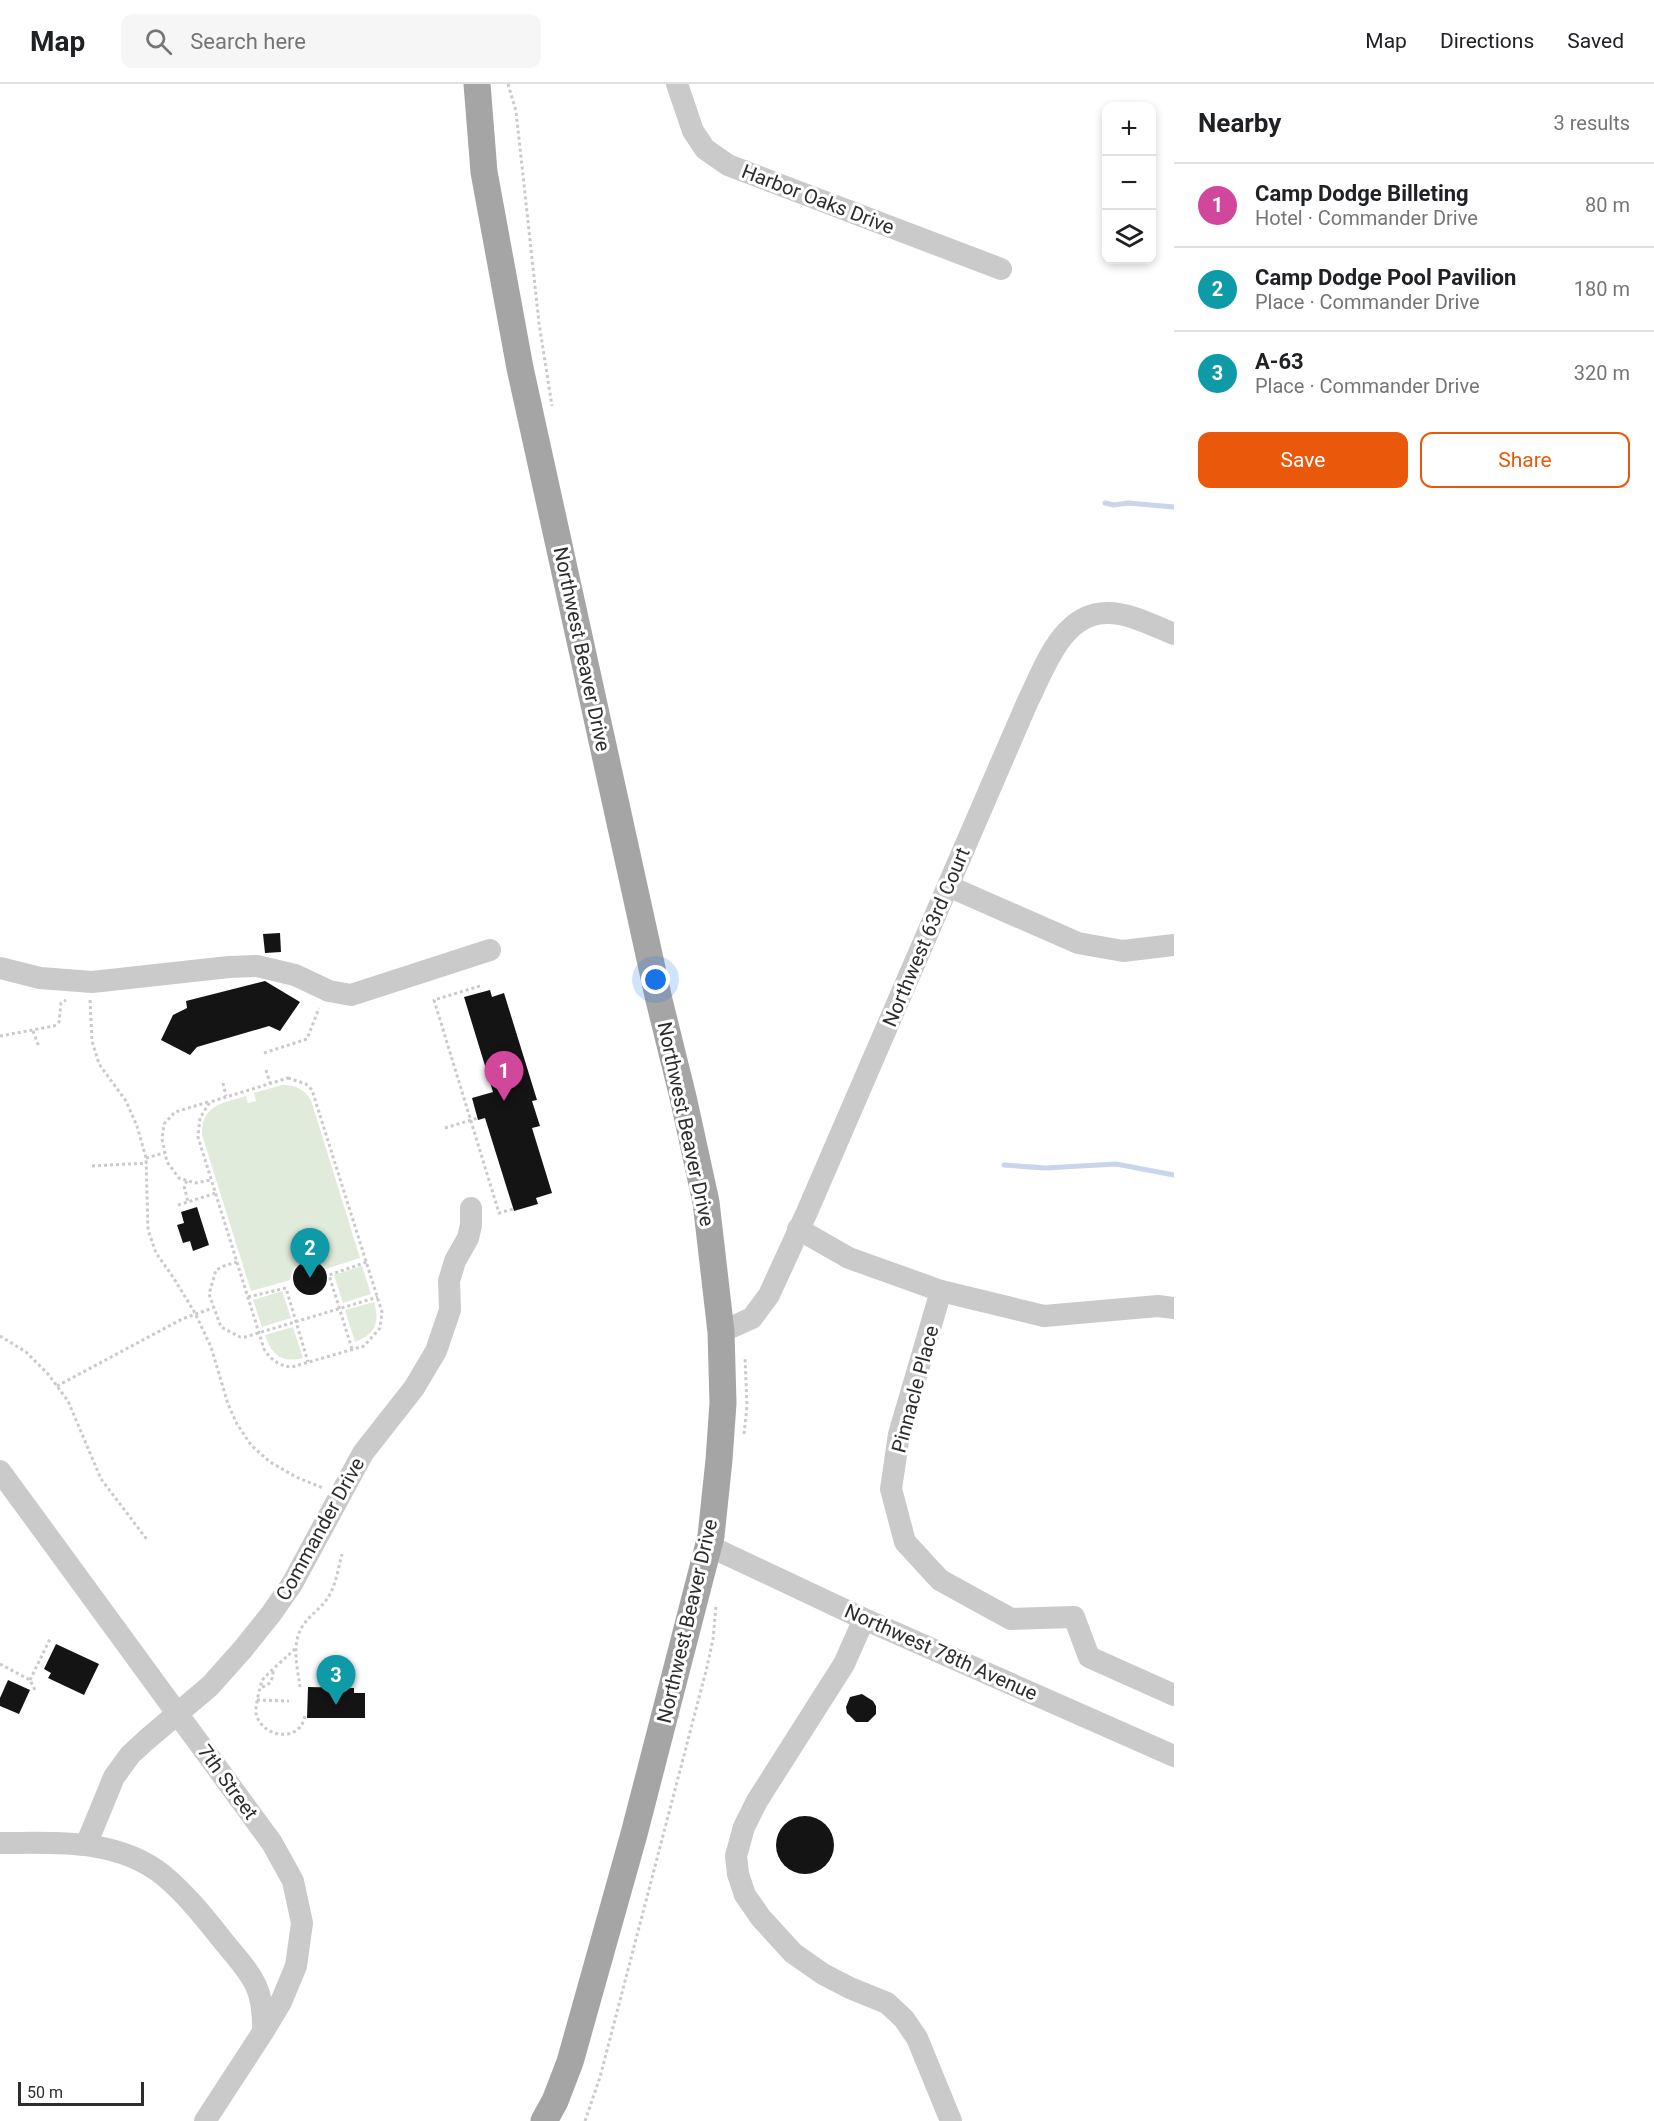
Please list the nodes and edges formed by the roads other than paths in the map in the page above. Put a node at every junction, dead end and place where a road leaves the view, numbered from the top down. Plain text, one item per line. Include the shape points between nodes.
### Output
1 (477, 84) edge
2 (677, 84) edge
3 (1001, 269) dead end
4 (1174, 634) edge
5 (948, 886) junction
6 (1174, 945) edge
7 (490, 950) dead end
8 (0, 968) edge
9 (471, 1208) dead end
10 (798, 1229) junction
11 (941, 1291) junction
12 (1174, 1308) edge
13 (721, 1332) junction
14 (0, 1471) edge
15 (709, 1545) junction
16 (864, 1618) junction
17 (1174, 1695) edge
18 (177, 1713) junction
19 (1174, 1756) edge
20 (0, 1843) edge
21 (86, 1845) junction
22 (263, 2032) junction
23 (205, 2121) edge
24 (544, 2121) edge
25 (951, 2121) edge

1 - 13 main road, Northwest Beaver Drive via 484,172 520,368 706,1202
2 - 3 street, Harbor Oaks Drive via 693,131 705,149 728,165
4 - 5 street, Northwest 63rd Court via 1109,613 1074,624 1060,639 1027,703
5 - 6 street via 1078,943 1123,951
5 - 10 street, Northwest 63rd Court
7 - 8 street via 351,994 257,966 92,982 40,978
9 - 18 street, Commander Drive via 468,1238 449,1281 450,1310 436,1351 414,1388 363,1453 292,1584 271,1614 210,1686
10 - 11 street via 849,1258
10 - 13 street, Northwest 63rd Court via 769,1295 752,1318
11 - 12 street via 1044,1316
11 - 17 street, Pinnacle Place via 898,1434 891,1490 905,1542 940,1580 1011,1619 1074,1617 1089,1657
13 - 15 main road, Northwest Beaver Drive via 723,1403
14 - 18 street, 7th Street
15 - 16 street, Northwest 78th Avenue
15 - 24 main road, Northwest Beaver Drive via 574,2051
16 - 19 street, Northwest 78th Avenue
16 - 25 street via 844,1664 756,1801 736,1856 738,1874 745,1895 761,1918 793,1953 823,1974 887,2003 904,2019 917,2038
18 - 21 street, Commander Drive via 130,1755 114,1777
18 - 22 street, 7th Street via 272,1843 293,1881 302,1923 296,1966
20 - 21 street
21 - 22 street via 132,1857 162,1874 192,1902 254,1979 262,1999
22 - 23 street, 7th Street

